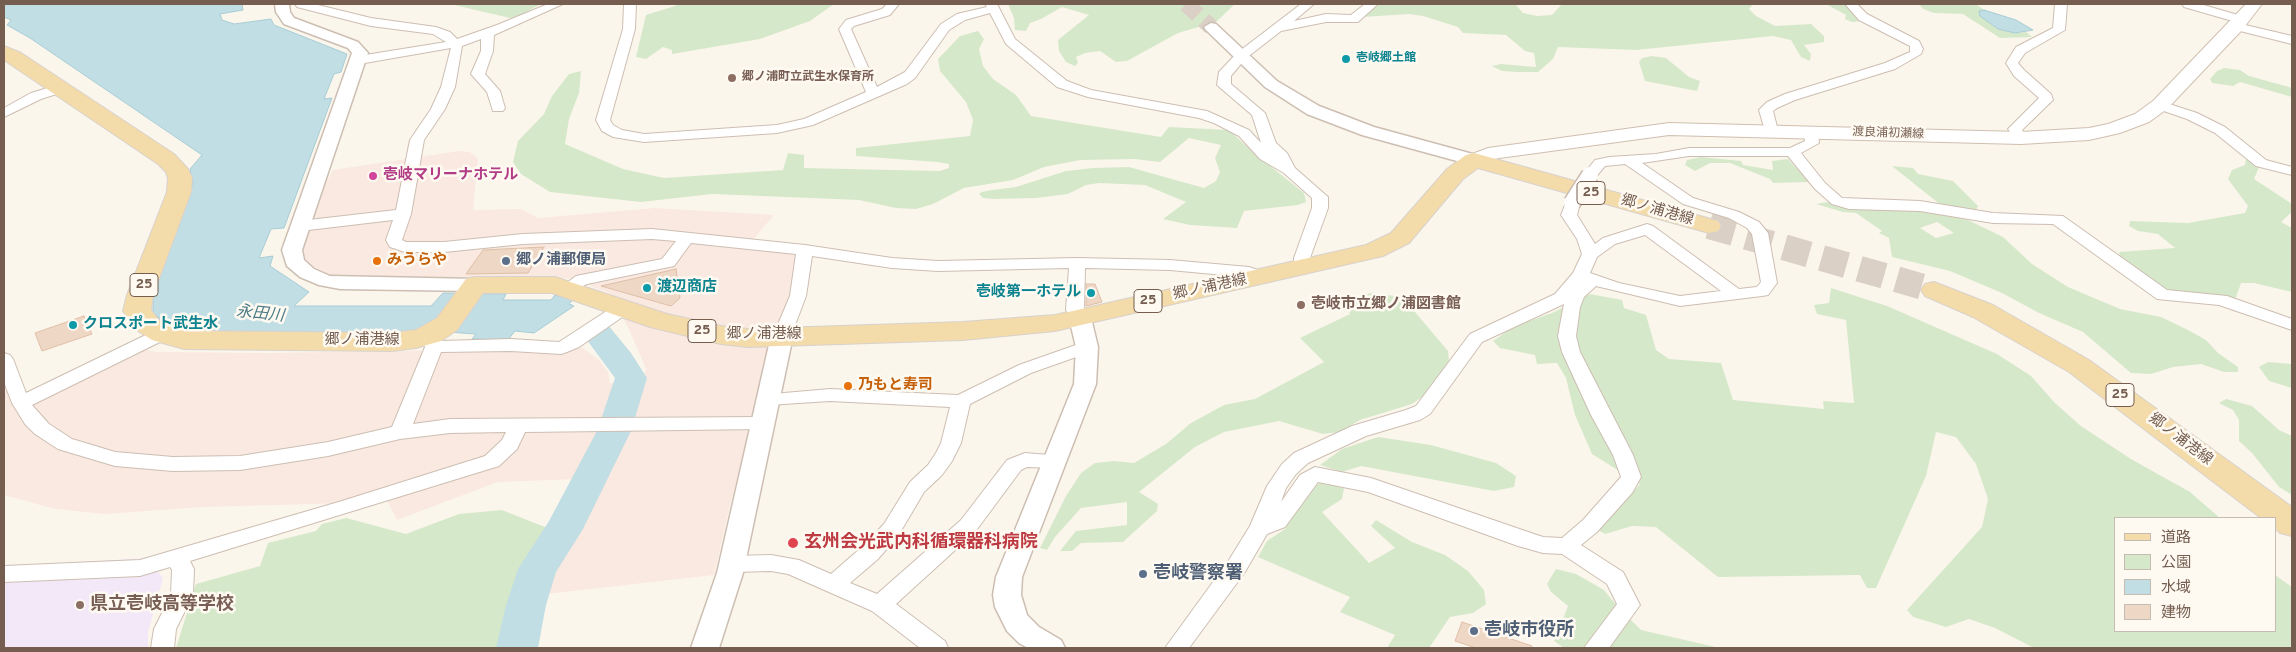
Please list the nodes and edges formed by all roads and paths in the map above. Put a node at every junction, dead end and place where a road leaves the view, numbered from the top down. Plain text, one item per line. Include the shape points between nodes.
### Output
1 (282, 4) edge
2 (301, 4) edge
3 (557, 4) edge
4 (630, 4) edge
5 (893, 4) edge
6 (1308, 4) edge
7 (1372, 4) edge
8 (1851, 4) edge
9 (2061, 4) edge
10 (2188, 4) edge
11 (2254, 4) edge
12 (992, 7) edge
13 (2239, 23) junction
14 (1211, 27) tunnel mouth
15 (1278, 27) junction
16 (488, 33) junction
17 (2292, 40) edge
18 (455, 44) junction
19 (4, 52) edge
20 (1241, 56) junction
21 (359, 60) junction
22 (61, 88) junction
23 (874, 93) junction
24 (2160, 105) junction
25 (498, 108) dead end
26 (4, 113) edge
27 (1772, 131) junction
28 (1811, 132) junction
29 (2021, 138) junction
30 (1792, 152) junction
31 (1474, 160) junction
32 (1628, 160) junction
33 (1289, 170) junction
34 (2292, 171) edge
35 (403, 214) junction
36 (300, 226) junction
37 (1708, 226) tunnel mouth
38 (687, 238) junction
39 (805, 250) junction
40 (1590, 254) junction
41 (1077, 263) junction
42 (1302, 268) junction
43 (1261, 278) junction
44 (1587, 278) junction
45 (472, 288) junction
46 (568, 288) junction
47 (1934, 290) tunnel mouth
48 (1737, 295) junction
49 (625, 308) junction
50 (1080, 318) junction
51 (2292, 325) edge
52 (162, 334) junction
53 (782, 336) junction
54 (432, 341) junction
55 (1087, 347) junction
56 (4, 359) edge
57 (768, 399) junction
58 (961, 401) junction
59 (21, 403) junction
60 (762, 423) junction
61 (518, 426) junction
62 (400, 432) junction
63 (1055, 461) junction
64 (2292, 524) edge
65 (1260, 528) junction
66 (1566, 546) junction
67 (175, 557) junction
68 (733, 564) junction
69 (4, 574) edge
70 (834, 584) junction
71 (880, 605) junction
72 (163, 648) edge
73 (705, 648) edge
74 (937, 648) edge
75 (1051, 648) edge
76 (1176, 648) edge
77 (1596, 648) edge

1 - 21 street via 282,12 289,21 352,45 360,52
2 - 18 street via 371,22 436,31
3 - 16 street
4 - 23 street via 629,29 602,120 606,128 618,134 644,138 777,129 808,122
5 - 23 street via 886,12 850,23 845,29 868,86
6 - 15 street
7 - 15 street via 1354,19 1326,18
8 - 27 street via 1863,17 1915,44 1915,54 1890,66 1772,105 1766,110
9 - 29 street via 2058,30 2020,50 2012,62 2019,73 2046,97 2015,129
10 - 13 street
11 - 13 main road, 渡良浦初瀬線
12 - 23 street via 949,24 910,74 889,88
12 - 33 street via 1010,41 1062,84 1088,93 1219,120 1244,133 1265,156
13 - 17 street
13 - 24 main road, 渡良浦初瀬線
14 - 20 street
15 - 20 street
16 - 18 street
16 - 25 street via 487,51 478,74 493,92
18 - 21 street
18 - 35 street via 457,48 448,87 417,140
19 - 22 main road, 郷ノ浦港線 / 25
20 - 31 street via 1271,84 1313,110 1368,131
20 - 33 street via 1224,75 1224,85 1258,113 1269,145 1282,156
21 - 36 street
22 - 26 street via 36,96
22 - 52 main road, 郷ノ浦港線 / 25 via 166,159 180,178 179,192 137,311 148,325
24 - 29 main road, 渡良浦初瀬線 via 2142,118 2113,130
24 - 34 street via 2220,130 2261,163
27 - 28 main road, 渡良浦初瀬線
27 - 31 main road, 渡良浦初瀬線 via 1693,129 1646,132 1488,154
28 - 29 main road, 渡良浦初瀬線
28 - 30 street via 1812,143
30 - 32 street via 1708,150
30 - 51 street via 1837,201 1912,206 1993,218 2057,219 2163,295 2221,300
31 - 37 main road, 郷ノ浦港線 / 25
31 - 42 main road, 郷ノ浦港線 / 25 via 1455,174 1400,238 1374,251
32 - 40 street, bridge via 1600,163 1572,203 1569,215
32 - 48 street via 1688,201 1745,220 1760,233 1769,283 1762,291
33 - 42 street via 1320,197 1321,202 1302,258
35 - 36 street
35 - 38 street via 394,240 405,247 652,234
36 - 45 street via 292,250 294,262 307,273 326,280
38 - 39 street
38 - 46 street via 668,263 582,280
39 - 41 street via 892,263 938,266
39 - 53 street via 798,296
40 - 44 street
40 - 48 street via 1609,241 1647,229
41 - 43 street via 1170,265 1249,272
41 - 50 street via 1076,310
42 - 43 main road, 郷ノ浦港線 / 25
43 - 50 main road, 郷ノ浦港線 / 25
44 - 48 street via 1680,301
44 - 65 street via 1552,304 1476,338 1423,410 1359,431 1301,458 1277,486
44 - 66 street via 1577,294 1567,324 1567,336 1581,375 1619,446 1631,477 1590,526
45 - 46 main road, 郷ノ浦港線 / 25 via 555,285
45 - 54 main road, 郷ノ浦港線 / 25
46 - 49 main road, 郷ノ浦港線 / 25
47 - 64 main road, 郷ノ浦港線 / 25 via 1983,311 2079,366
49 - 53 main road, 郷ノ浦港線 / 25 via 660,321 720,335 748,338
49 - 54 street via 561,348
50 - 53 main road, 郷ノ浦港線 / 25 via 963,331
50 - 55 street
52 - 54 main road, 郷ノ浦港線 / 25 via 184,340
52 - 59 street
53 - 57 street
54 - 62 street
55 - 58 street via 1025,369
55 - 63 street via 1085,384
56 - 59 street
57 - 58 street via 830,395
57 - 60 street
58 - 70 street via 945,456 917,487 891,530
59 - 62 street via 32,419 65,444 115,459 173,464 240,463 328,449
60 - 61 street
60 - 68 street
61 - 62 street via 450,426
61 - 67 street via 510,444 492,461 346,508
63 - 71 street via 1025,460 1014,465 968,526
63 - 75 street via 1009,577 1007,595 1017,623 1029,635
65 - 66 street via 1278,522 1307,480 1315,474 1371,485 1543,545
65 - 76 street via 1237,566
66 - 77 street via 1614,578 1630,605
67 - 69 street via 140,568
67 - 72 street via 183,569 182,595 165,629
68 - 70 street via 770,562 791,566
68 - 73 street
70 - 71 street
71 - 74 street

